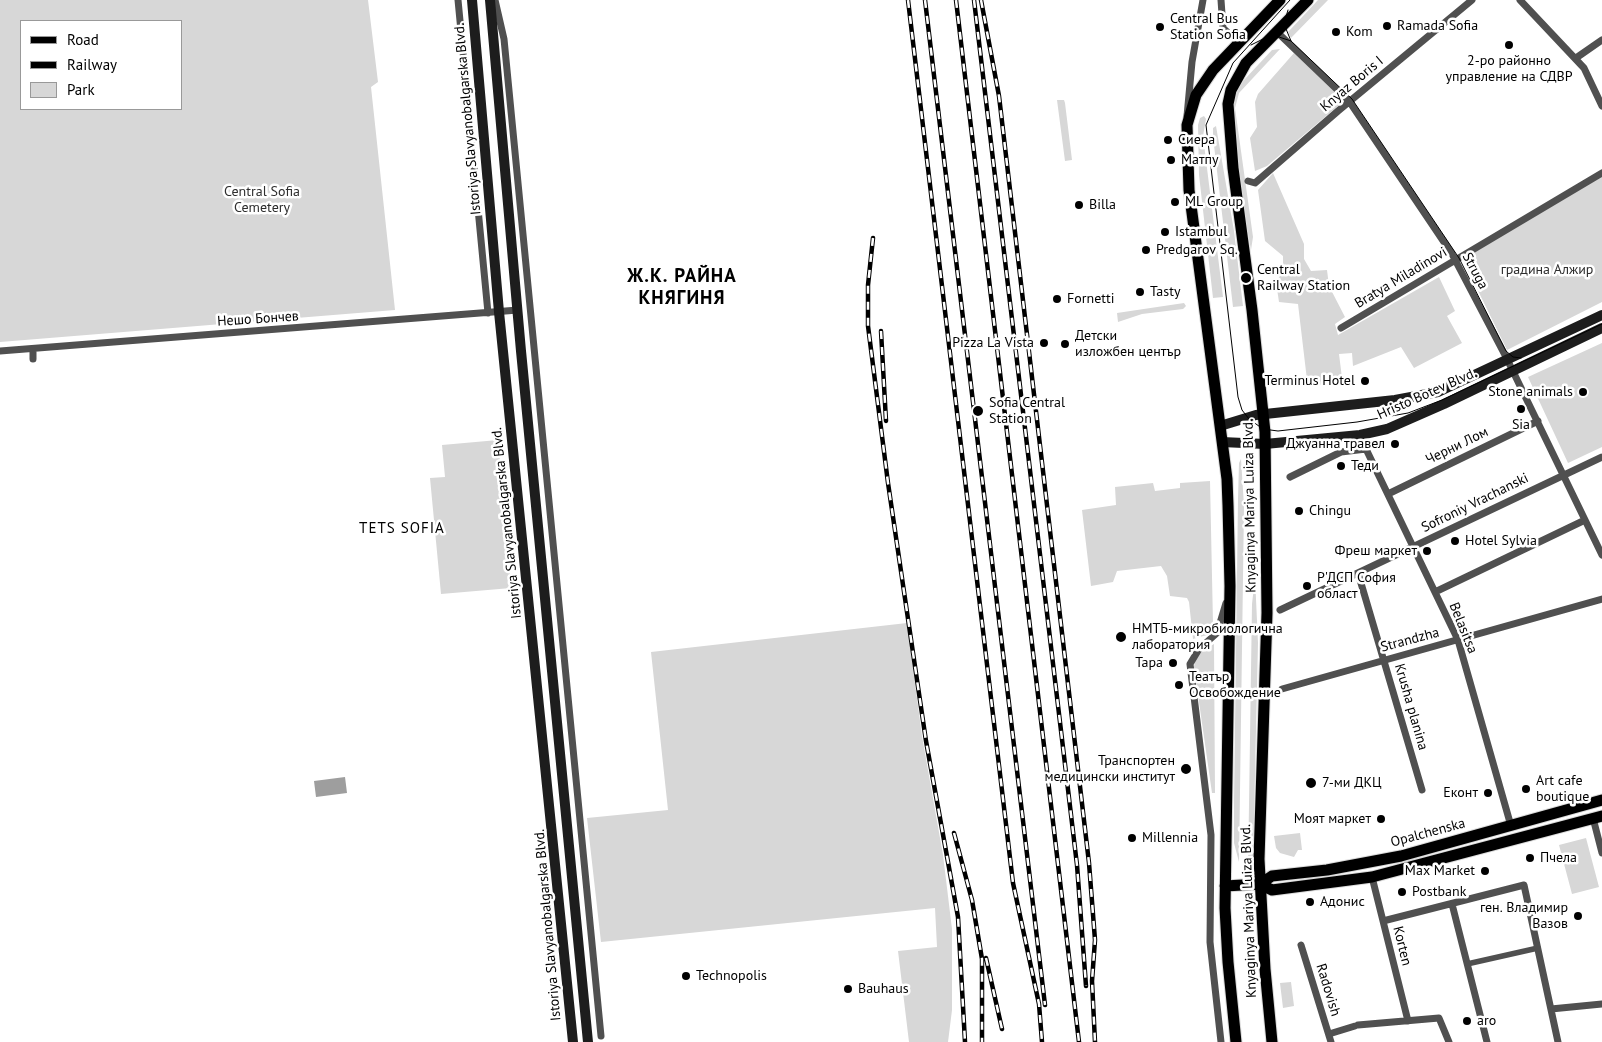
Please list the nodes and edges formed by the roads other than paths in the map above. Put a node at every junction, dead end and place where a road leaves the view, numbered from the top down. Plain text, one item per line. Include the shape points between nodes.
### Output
1 (458, 0) edge
2 (472, 0) edge
3 (490, 0) edge
4 (496, 0) edge
5 (1203, 0) edge
6 (1221, 0) edge
7 (1280, 0) edge
8 (1308, 0) edge
9 (1472, 0) edge
10 (1520, 0) edge
11 (1277, 32) junction
12 (1602, 40) edge
13 (1238, 42) junction
14 (1576, 58) junction
15 (1349, 102) junction
16 (1602, 106) edge
17 (1187, 124) junction
18 (1602, 173) edge
19 (1248, 181) dead end
20 (1458, 259) junction
21 (518, 310) junction
22 (499, 312) junction
23 (488, 313) junction
24 (1602, 315) edge
25 (1341, 328) dead end
26 (1602, 328) edge
27 (33, 348) junction
28 (0, 351) edge
29 (33, 359) dead end
30 (1507, 360) junction
31 (1513, 370) junction
32 (1263, 414) junction
33 (1538, 422) junction
34 (1220, 426) junction
35 (1222, 442) junction
36 (1265, 444) junction
37 (1602, 457) edge
38 (1563, 475) junction
39 (1290, 477) dead end
40 (1388, 494) junction
41 (1585, 520) junction
42 (1413, 547) junction
43 (1602, 556) edge
44 (1358, 573) junction
45 (1230, 586) junction
46 (1434, 592) junction
47 (1602, 599) edge
48 (1280, 610) dead end
49 (1458, 640) junction
50 (1384, 660) junction
51 (1282, 689) dead end
52 (1422, 790) dead end
53 (1602, 800) edge
54 (1598, 817) edge
55 (1511, 826) junction
56 (1602, 853) edge
57 (1372, 877) junction
58 (1260, 884) junction
59 (1225, 886) junction
60 (1452, 904) junction
61 (1383, 921) junction
62 (1301, 945) dead end
63 (1538, 948) junction
64 (1467, 964) junction
65 (1602, 1004) edge
66 (1551, 1009) junction
67 (1408, 1021) junction
68 (1329, 1034) junction
69 (601, 1036) dead end
70 (572, 1042) edge
71 (588, 1042) edge
72 (1221, 1042) edge
73 (1236, 1042) edge
74 (1272, 1042) edge
75 (1331, 1042) edge
76 (1449, 1042) edge
77 (1487, 1042) edge
78 (1558, 1042) edge

1 - 23 street, Istoriya Slavyanobalgarska Blvd.
2 - 22 main road, Istoriya Slavyanobalgarska Blvd.
3 - 21 main road, Istoriya Slavyanobalgarska Blvd.
4 - 69 street via 505,49
5 - 17 street via 1186,106
6 - 13 street via 1222,28
7 - 13 main road, Knyaginya Mariya Luiza Blvd.
8 - 11 main road, Knyaginya Mariya Luiza Blvd.
9 - 15 street, Knyaz Boris I
10 - 14 street
11 - 15 street, Struga
11 - 32 main road, Knyaginya Mariya Luiza Blvd. via 1246,63 1231,90 1228,104
12 - 14 street
13 - 17 main road, Knyaginya Mariya Luiza Blvd. via 1196,95
14 - 16 street
15 - 19 street, Knyaz Boris I via 1255,183
15 - 20 street, Struga
17 - 34 main road, Knyaginya Mariya Luiza Blvd. via 1190,190
18 - 20 street, Bratya Miladinovi
20 - 25 street, Bratya Miladinovi
20 - 30 street, Struga
21 - 22 street, Нешо Бончев
21 - 71 main road, Istoriya Slavyanobalgarska Blvd.
22 - 23 street, Нешо Бончев
22 - 70 main road, Istoriya Slavyanobalgarska Blvd.
23 - 27 street, Нешо Бончев
24 - 30 main road, Hristo Botev Blvd.
26 - 31 main road, Hristo Botev Blvd.
27 - 28 street, Нешо Бончев
27 - 29 street
30 - 31 street, Struga
30 - 32 main road, Hristo Botev Blvd. via 1456,384 1417,397
31 - 33 street, Struga
31 - 36 main road, Hristo Botev Blvd. via 1386,429 1360,435
32 - 34 main road, Hristo Botev Blvd.
32 - 36 main road, Knyaginya Mariya Luiza Blvd.
33 - 38 street, Struga
33 - 40 street, Черни Лом
34 - 35 main road, Knyaginya Mariya Luiza Blvd.
35 - 36 main road, Hristo Botev Blvd.
35 - 45 main road, Knyaginya Mariya Luiza Blvd. via 1227,478
36 - 58 main road, Knyaginya Mariya Luiza Blvd. via 1267,613
37 - 38 street, Sofroniy Vrachanski
38 - 41 street, Struga
38 - 42 street, Sofroniy Vrachanski
39 - 40 street, Belasitsa via 1341,452 1366,449
40 - 42 street, Belasitsa
41 - 43 street, Struga
41 - 46 street
42 - 44 street, Sofroniy Vrachanski
42 - 46 street, Belasitsa
44 - 48 street, Sofroniy Vrachanski
44 - 50 street, Krusha planina
45 - 59 main road, Knyaginya Mariya Luiza Blvd.
45 - 72 street, Knyaginya Mariya Luiza Blvd. via 1217,633 1199,649 1190,664 1210,835 1210,942
46 - 49 street, Belasitsa
47 - 49 street, Strandzha
49 - 50 street, Strandzha
49 - 55 street, Belasitsa
50 - 51 street, Strandzha
50 - 52 street, Krusha planina
53 - 55 main road, Opalchenska
54 - 56 street
54 - 57 main road, Opalchenska
55 - 58 main road, Opalchenska via 1401,856 1272,876
57 - 58 main road, Opalchenska via 1272,890
57 - 61 street, Korten
58 - 59 main road, Opalchenska
58 - 74 main road, Knyaginya Mariya Luiza Blvd.
59 - 73 main road, Knyaginya Mariya Luiza Blvd.
60 - 61 street
60 - 63 street via 1524,885
60 - 64 street
61 - 67 street, Korten
62 - 68 street, Radovish
63 - 64 street
63 - 66 street
64 - 77 street
65 - 66 street
66 - 78 street
67 - 68 street via 1356,1026
67 - 76 street via 1439,1018
68 - 75 street, Radovish

